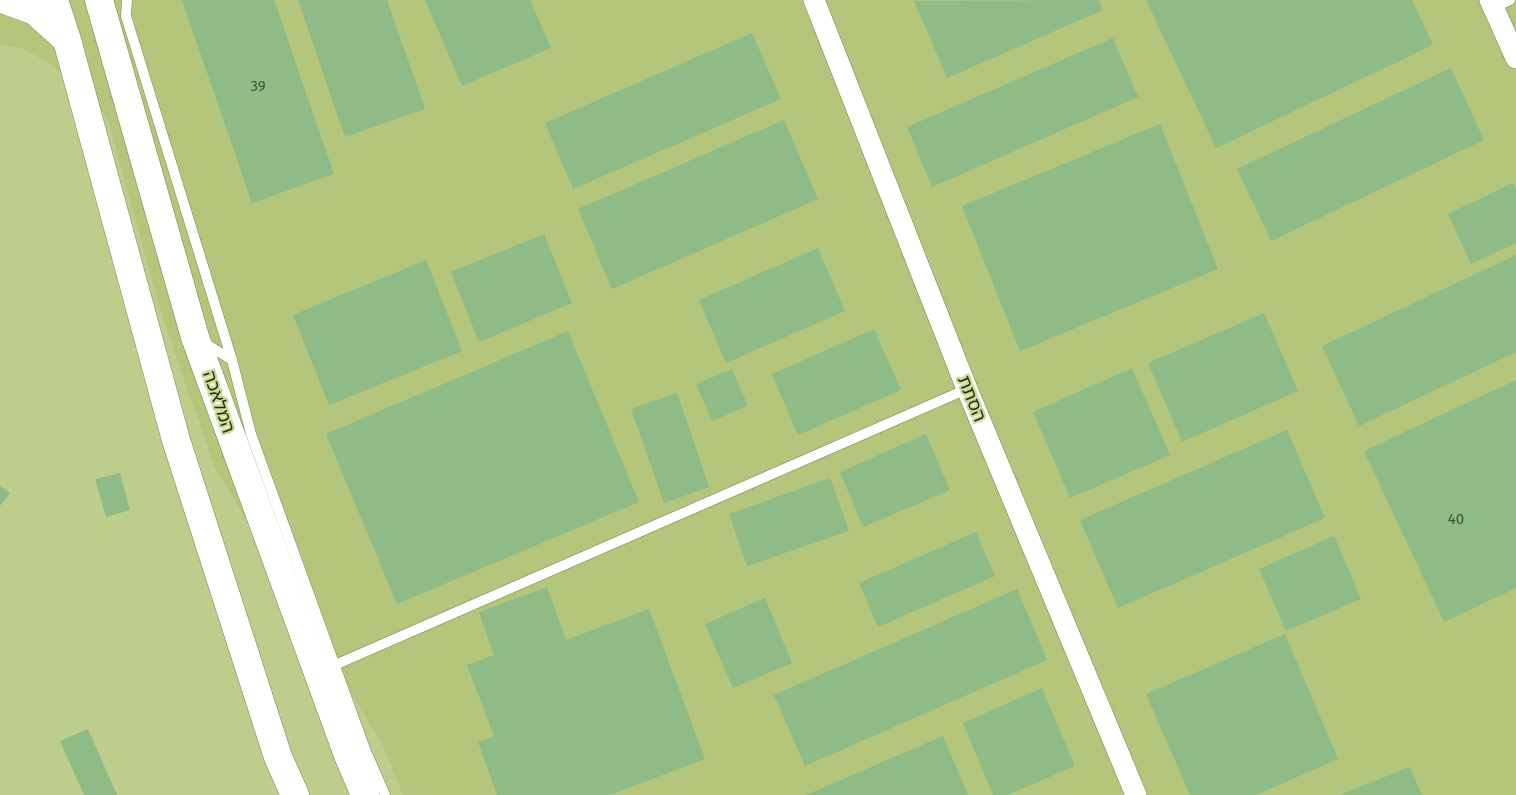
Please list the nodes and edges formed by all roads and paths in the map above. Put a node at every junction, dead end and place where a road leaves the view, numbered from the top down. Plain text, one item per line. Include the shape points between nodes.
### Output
1 (5, 0) edge
2 (54, 0) edge
3 (99, 0) edge
4 (128, 0) edge
5 (814, 0) edge
6 (1498, 3) edge
7 (67, 40) junction
8 (1516, 58) edge
9 (196, 338) junction
10 (232, 360) junction
11 (967, 389) junction
12 (301, 628) junction
13 (328, 645) junction
14 (335, 666) junction
15 (294, 795) edge
16 (366, 795) edge
17 (385, 795) edge
18 (1136, 795) edge

1 - 7 main road via 35,11
2 - 7 main road
3 - 9 main road, המלאכה
4 - 10 lane via 126,16
5 - 11 street, הסתת
6 - 8 street
7 - 15 main road via 176,440 278,758
9 - 10 lane
9 - 12 main road, המלאכה
10 - 13 lane via 251,434
11 - 14 lane
11 - 18 street, הסתת
12 - 13 lane
12 - 16 main road, המלאכה via 348,756
13 - 14 lane
14 - 17 lane

